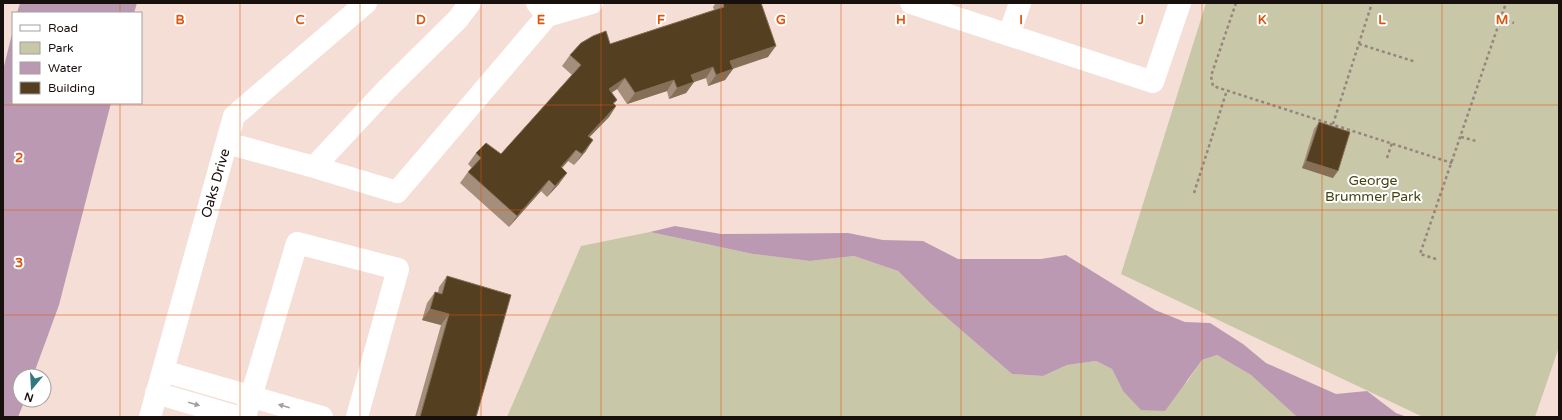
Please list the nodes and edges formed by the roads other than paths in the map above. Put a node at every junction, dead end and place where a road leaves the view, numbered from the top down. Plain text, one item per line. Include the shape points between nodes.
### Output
1 (366, 3) edge
2 (470, 3) edge
3 (592, 3) edge
4 (911, 3) edge
5 (1020, 3) edge
6 (1180, 3) edge
7 (542, 10) edge
8 (1009, 35) junction
9 (227, 143) junction
10 (314, 167) junction
11 (162, 371) junction
12 (156, 393) junction
13 (248, 407) edge
14 (150, 417) edge
15 (238, 417) edge
16 (322, 417) edge
17 (357, 417) edge

1 - 9 street, Oaks Drive via 234,116
2 - 10 street via 458,19 386,90
3 - 7 street
4 - 8 street
5 - 8 street
6 - 8 street via 1153,82
7 - 10 street via 397,192
9 - 10 street
9 - 11 street, Oaks Drive
11 - 12 street, Oaks Drive
11 - 13 street
12 - 14 street, Oaks Drive
12 -> 15 street
16 -> 13 street
13 - 17 street via 296,243 398,269

